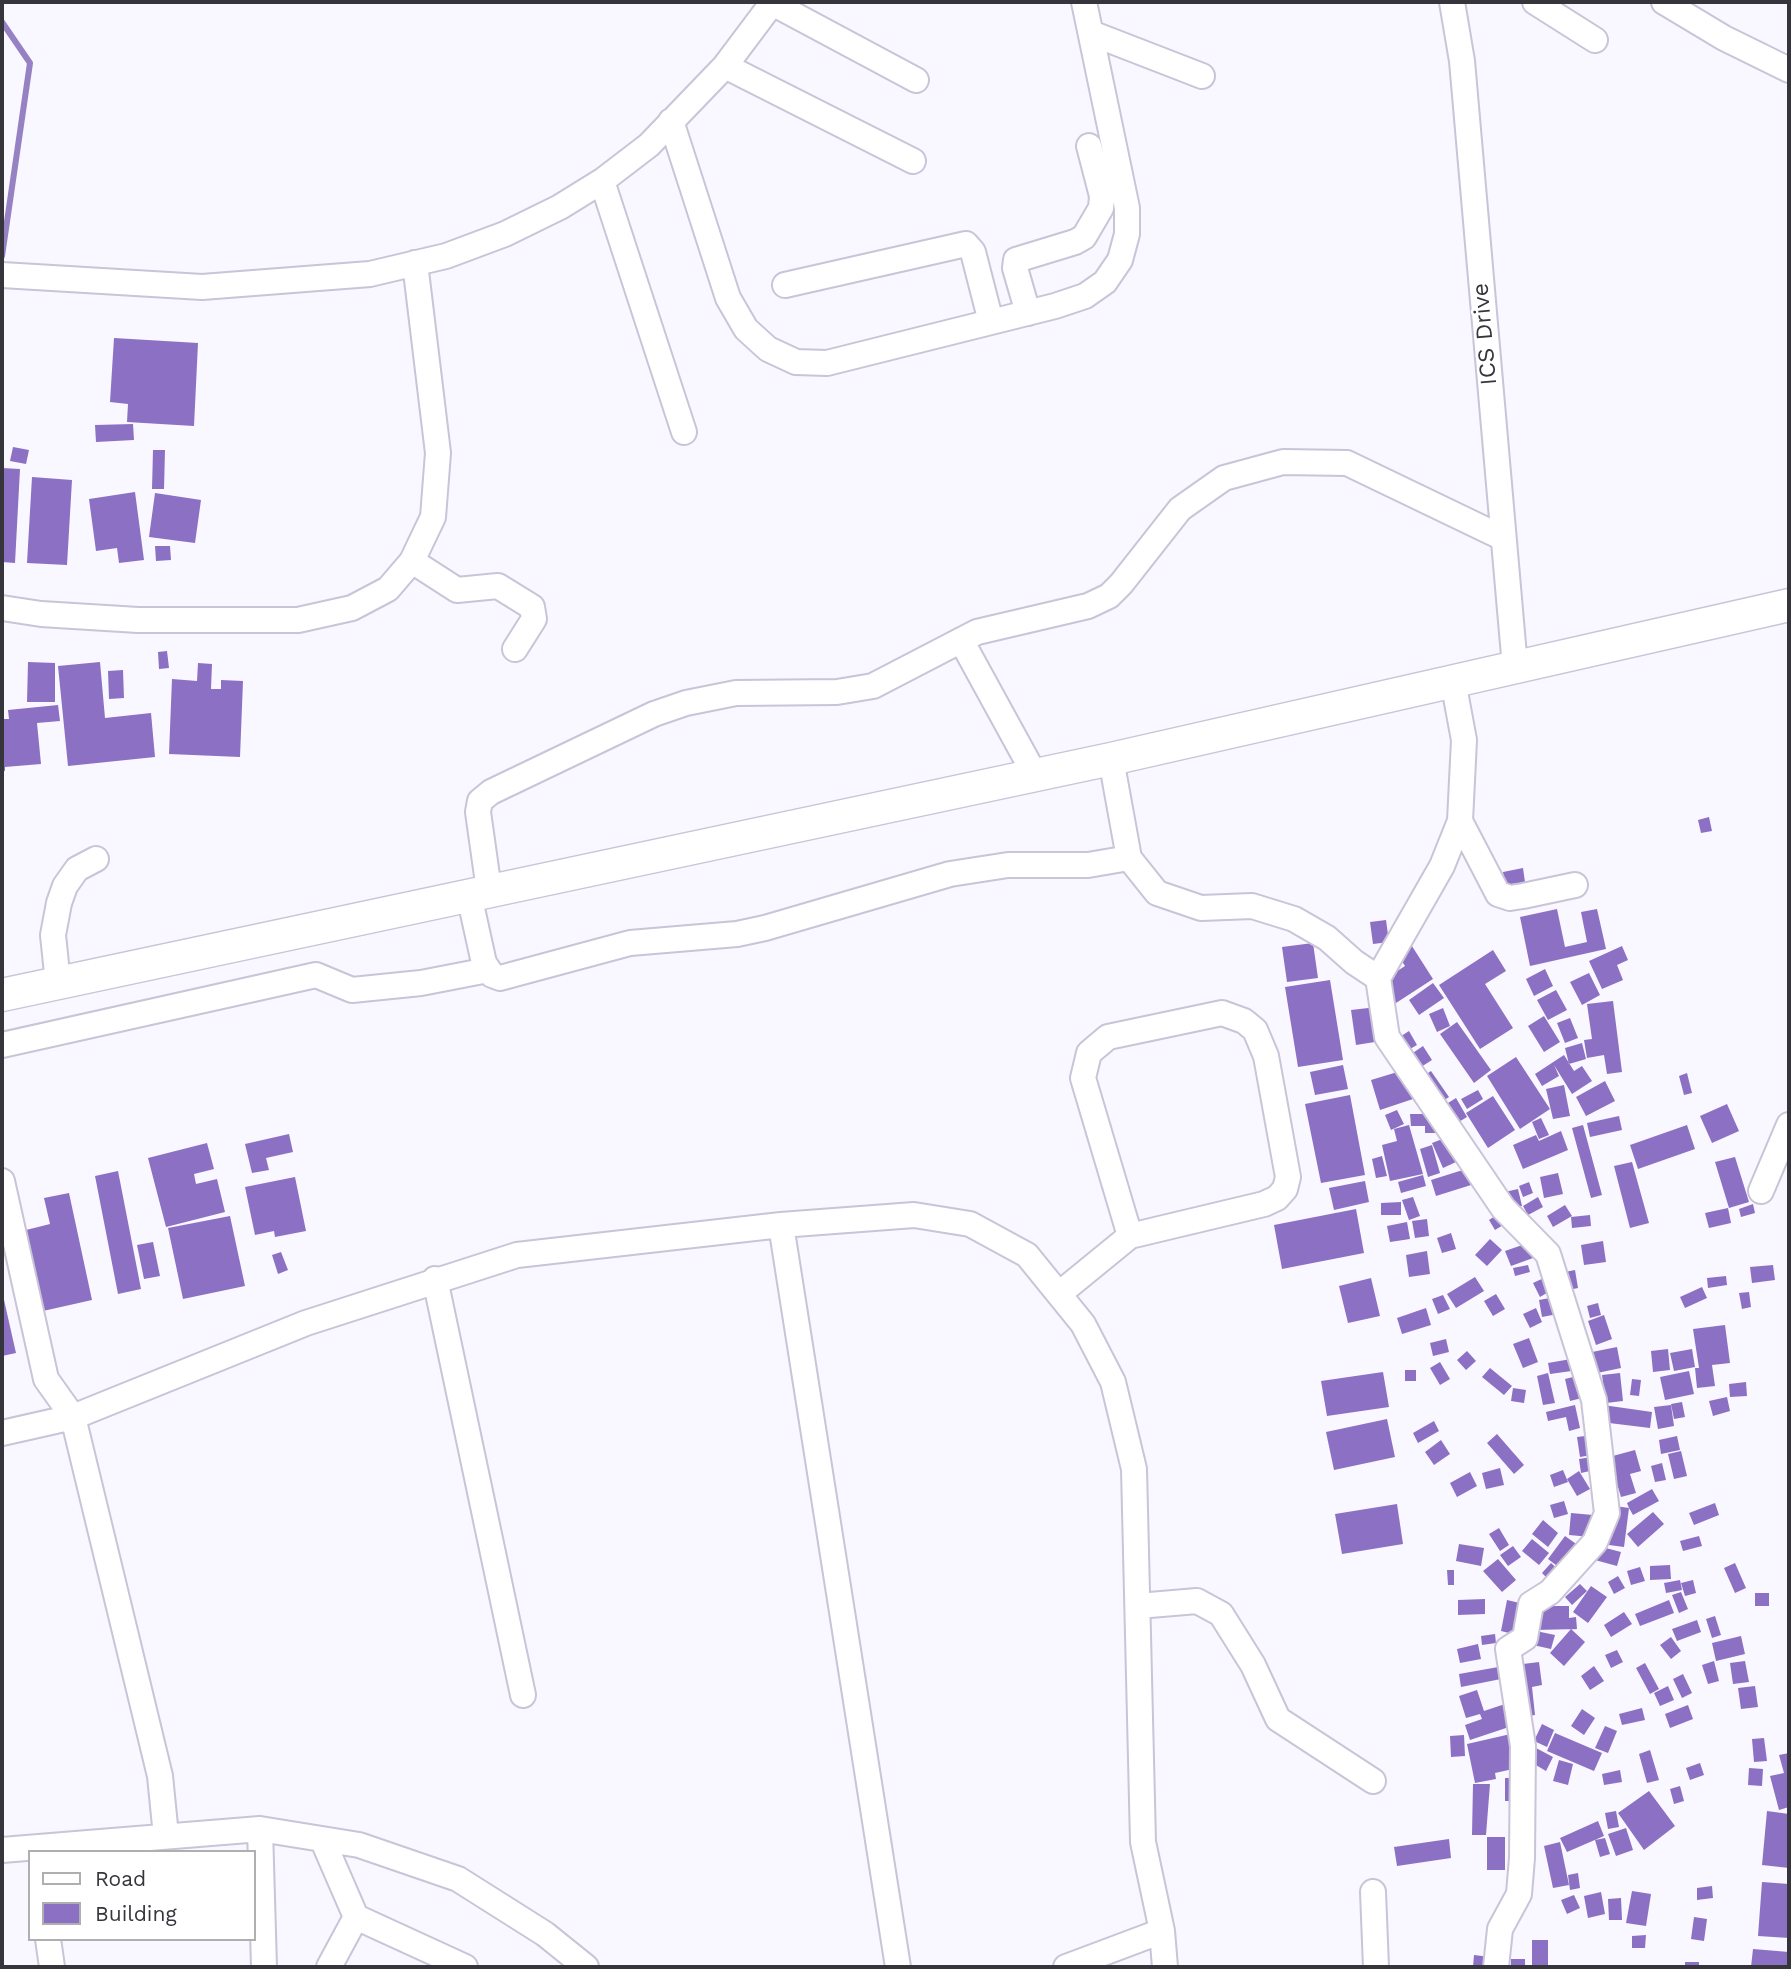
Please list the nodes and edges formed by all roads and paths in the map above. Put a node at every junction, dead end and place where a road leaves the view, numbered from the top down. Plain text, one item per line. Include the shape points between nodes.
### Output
1 (1084, 2) edge
2 (1452, 2) edge
3 (1535, 2) edge
4 (1664, 2) edge
5 (772, 3) edge
6 (1091, 33) junction
7 (1595, 40) dead end
8 (724, 66) junction
9 (1789, 70) edge
10 (1202, 76) dead end
11 (916, 80) dead end
12 (671, 121) junction
13 (1089, 146) dead end
14 (913, 161) dead end
15 (602, 181) junction
16 (415, 263) junction
17 (2, 275) edge
18 (785, 285) dead end
19 (1028, 313) junction
20 (991, 323) junction
21 (684, 432) dead end
22 (1503, 538) junction
23 (412, 561) junction
24 (1789, 605) edge
25 (2, 608) edge
26 (961, 640) junction
27 (515, 649) dead end
28 (1515, 667) junction
29 (1453, 681) junction
30 (1111, 759) junction
31 (1035, 775) junction
32 (1460, 821) junction
33 (1129, 858) junction
34 (96, 859) dead end
35 (1575, 885) dead end
36 (479, 892) junction
37 (488, 970) junction
38 (1378, 978) junction
39 (58, 983) junction
40 (2, 995) edge
41 (2, 1045) edge
42 (1789, 1125) edge
43 (2, 1181) edge
44 (1761, 1191) dead end
45 (781, 1225) junction
46 (1130, 1236) junction
47 (435, 1279) junction
48 (1059, 1294) junction
49 (74, 1417) junction
50 (2, 1433) edge
51 (1138, 1606) junction
52 (523, 1695) dead end
53 (1373, 1781) dead end
54 (260, 1829) junction
55 (166, 1836) junction
56 (323, 1841) junction
57 (34, 1849) edge
58 (2, 1850) edge
59 (1373, 1892) dead end
60 (356, 1917) junction
61 (1162, 1931) junction
62 (48, 1941) edge
63 (52, 1967) edge
64 (264, 1967) edge
65 (329, 1967) edge
66 (465, 1967) edge
67 (586, 1967) edge
68 (898, 1967) edge
69 (1066, 1967) edge
70 (1165, 1967) edge
71 (1376, 1967) edge
72 (1496, 1967) edge

1 - 6 street
2 - 22 street, ICS Drive via 1462,61
3 - 7 street
4 - 9 street
5 - 8 street
5 - 11 street
6 - 10 street
6 - 19 street via 1127,208 1127,234 1120,260 1105,282 1085,296
8 - 12 street
8 - 14 street
12 - 15 street via 649,145
12 - 20 street via 728,298 746,329 768,349 796,362 827,363
13 - 19 street via 1101,208 1084,237 1016,260
15 - 16 street via 505,234
15 - 21 street
16 - 17 street via 370,274 202,287
16 - 23 street via 438,453 433,517
18 - 20 street via 966,244 973,252
19 - 20 street
22 - 26 street via 1346,463 1283,463 1224,478 1204,489 1180,509 1109,596 1088,606 999,626
22 - 28 street, ICS Drive
23 - 25 street via 388,590 352,608 298,620 138,620
23 - 27 street via 457,590 498,586 532,607 534,620
24 - 28 main road
26 - 31 street
26 - 36 street via 873,686 837,692 736,693 686,703 491,792 480,801 478,812
28 - 29 main road
29 - 30 main road
29 - 32 street via 1464,740
30 - 31 main road
30 - 33 street
31 - 36 main road
32 - 35 street via 1497,894 1510,898
32 - 38 street via 1442,866
33 - 37 street via 1088,865 988,867 756,930 630,943 508,977
33 - 38 street via 1157,893 1201,908 1252,906 1294,919
34 - 39 street via 77,869 59,903 53,935
36 - 37 street
36 - 39 main road
37 - 41 street via 352,990 316,975
38 - 72 street via 1387,1037 1503,1208 1548,1254 1594,1400 1602,1462 1607,1513 1595,1542 1550,1592 1531,1604 1525,1638 1508,1649 1523,1746 1522,1858 1519,1894 1500,1929
39 - 40 main road
42 - 44 street
43 - 49 street via 46,1380
45 - 47 street via 517,1255
45 - 48 street via 914,1215 970,1224 1027,1255
45 - 68 street
46 - 46 street via 1083,1078 1089,1053 1108,1037 1222,1013 1244,1021 1255,1030 1266,1056 1288,1177 1285,1189 1264,1204
46 - 48 street
47 - 49 street via 295,1328
47 - 52 street
48 - 51 street via 1083,1324 1113,1382 1134,1469
49 - 50 street
49 - 55 street via 160,1776
51 - 53 street via 1197,1601 1221,1614 1253,1665 1278,1719
51 - 61 street via 1143,1842
54 - 55 street
54 - 56 street
54 - 64 street
55 - 57 street
56 - 60 street
56 - 67 street via 359,1845 458,1879 545,1934
57 - 58 street
59 - 71 street
60 - 65 street
60 - 66 street
61 - 69 street
61 - 70 street
62 - 63 street

